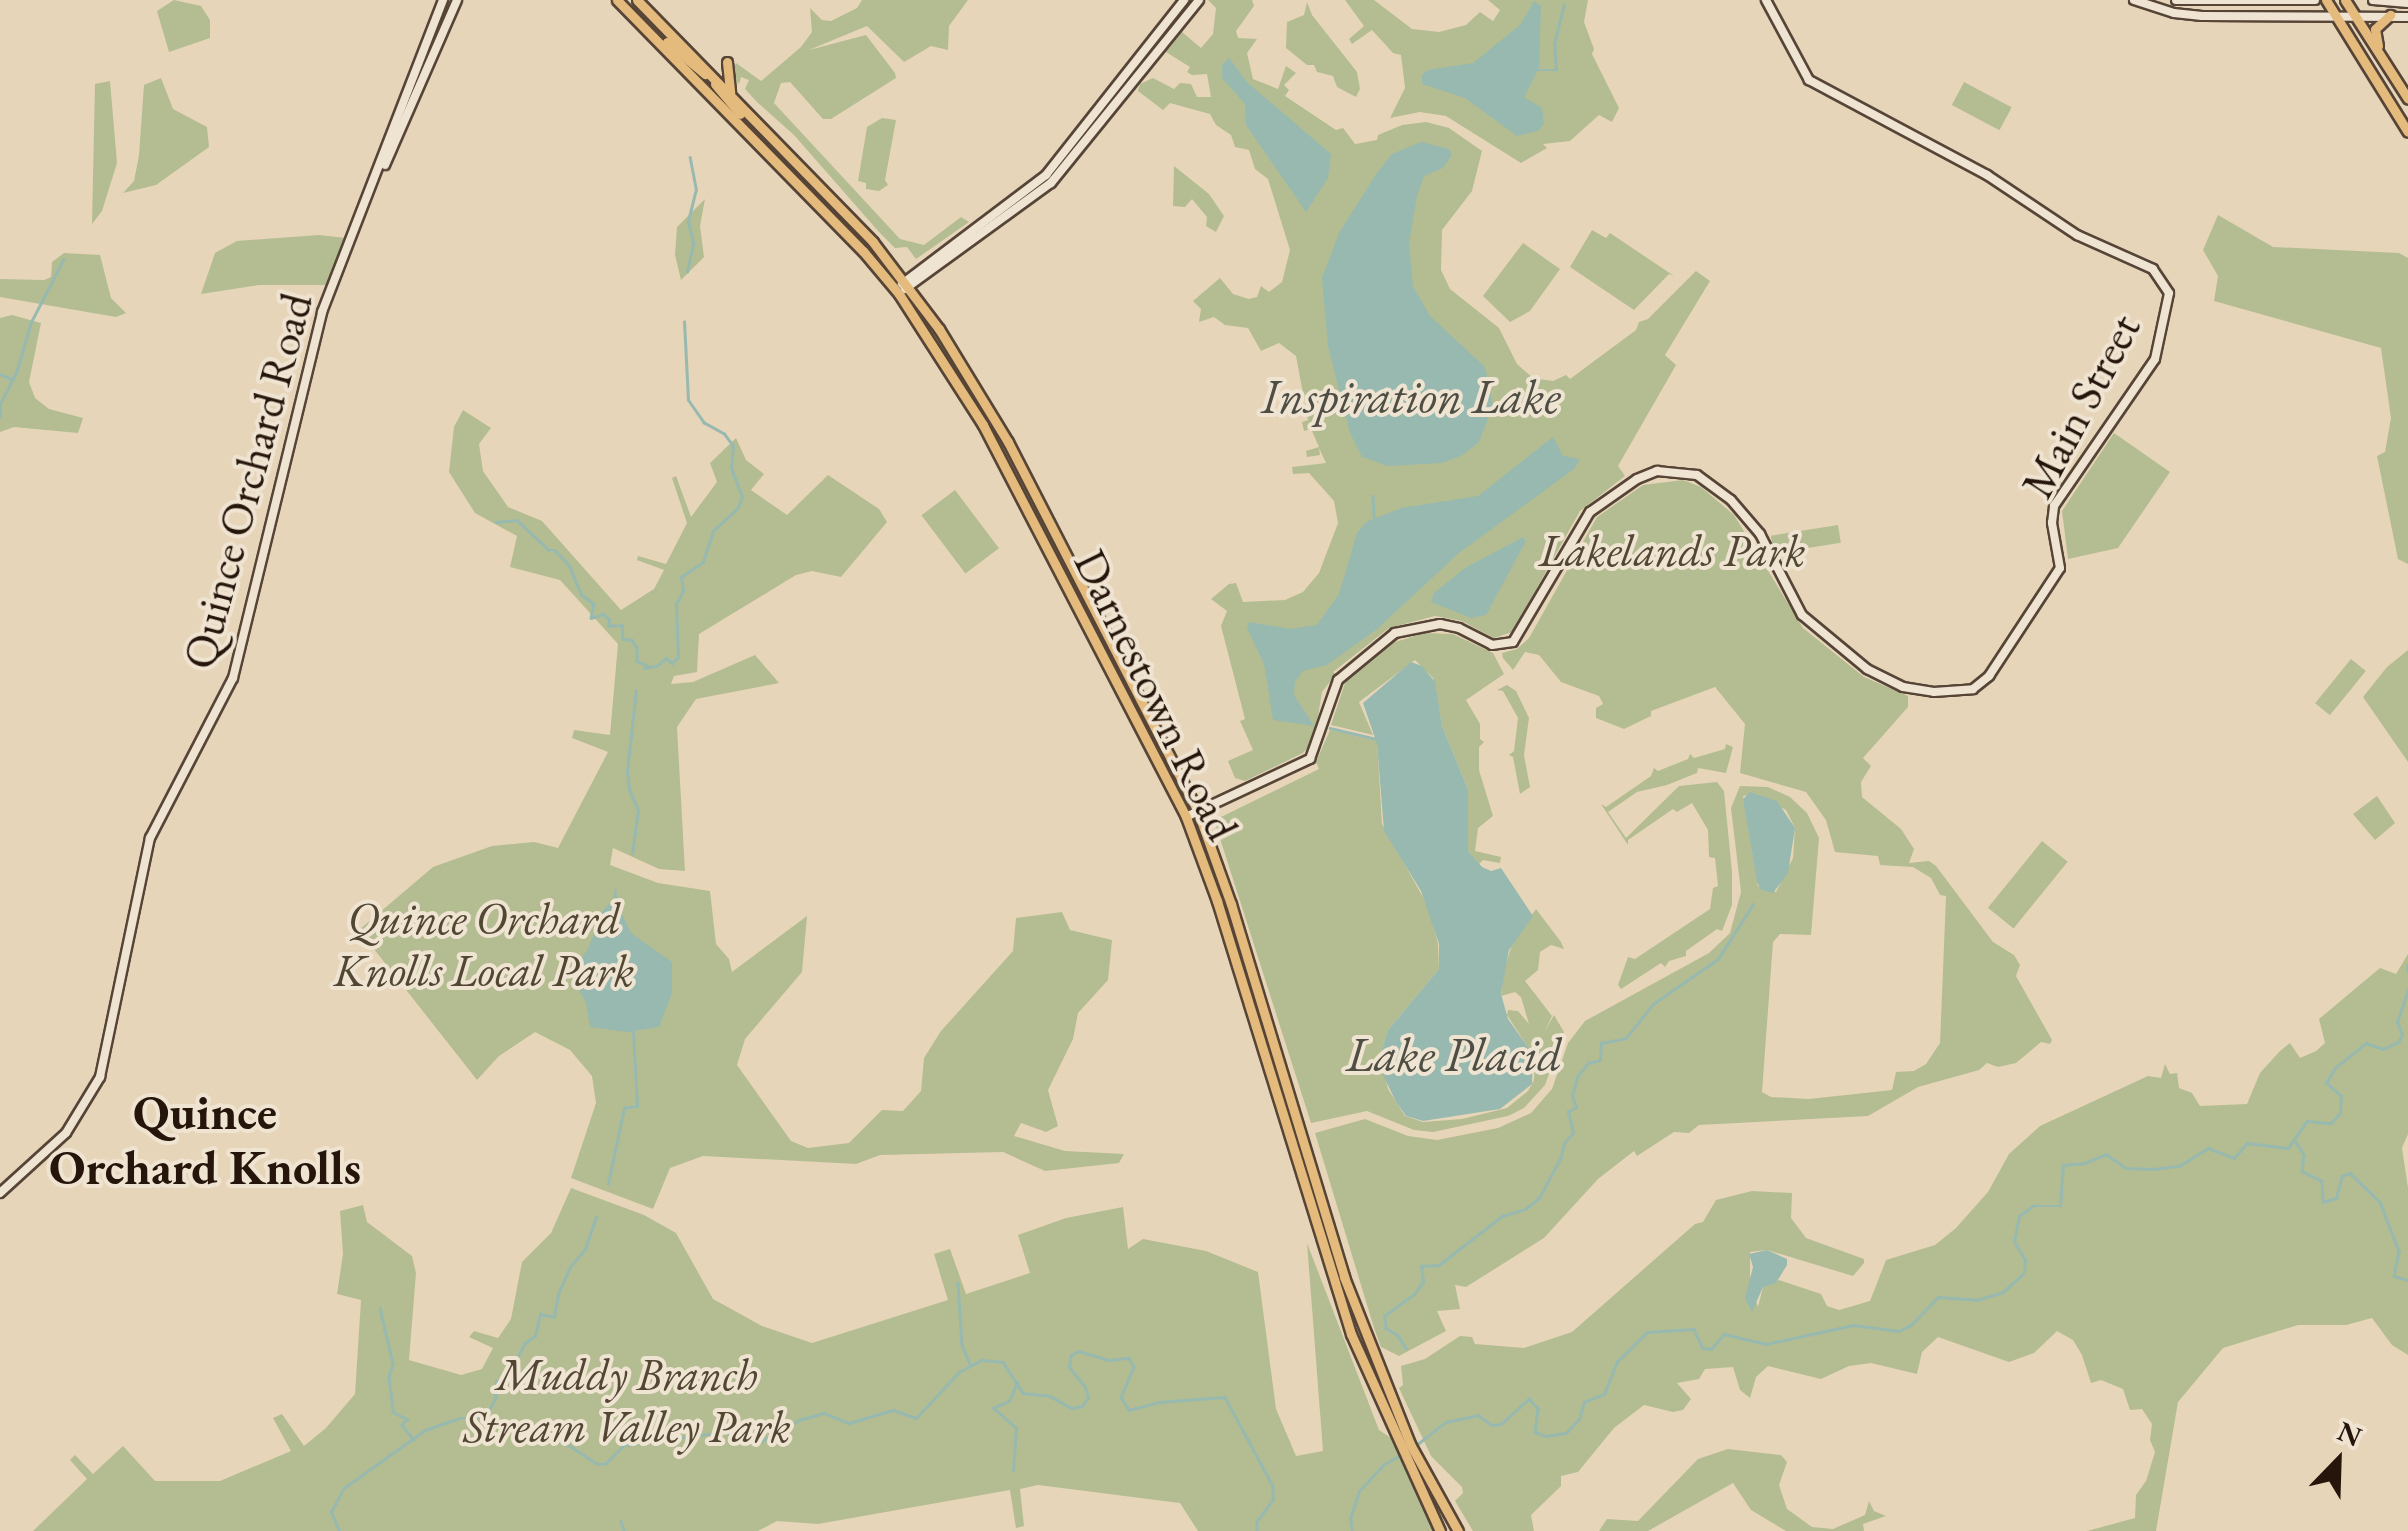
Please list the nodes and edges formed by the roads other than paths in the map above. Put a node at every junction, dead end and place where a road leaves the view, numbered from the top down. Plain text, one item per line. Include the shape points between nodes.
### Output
1 (443, 0) edge
2 (458, 0) edge
3 (617, 0) edge
4 (637, 0) edge
5 (1184, 0) edge
6 (1198, 0) edge
7 (1766, 0) edge
8 (2134, 0) edge
9 (2176, 0) edge
10 (2315, 0) edge
11 (2326, 0) edge
12 (2345, 0) edge
13 (2373, 0) edge
14 (2408, 3) edge
15 (2334, 14) junction
16 (2354, 14) junction
17 (2390, 14) junction
18 (2408, 17) edge
19 (649, 32) junction
20 (727, 62) dead end
21 (2392, 75) junction
22 (712, 76) junction
23 (732, 96) junction
24 (2408, 99) edge
25 (2408, 132) edge
26 (758, 140) junction
27 (364, 208) junction
28 (906, 283) junction
29 (899, 294) junction
30 (1198, 812) junction
31 (1186, 817) junction
32 (0, 1193) edge
33 (1408, 1451) junction
34 (1440, 1531) edge
35 (1458, 1531) edge

1 - 27 street, Quince Orchard Road
2 - 27 street, Quince Orchard Road
3 - 19 main road, Darnestown Road
4 - 22 main road, Darnestown Road
5 - 28 street via 1046,175
6 - 28 street via 1051,182
7 - 30 street, Main Street via 1809,80 1987,175 2077,235 2153,269 2169,293 2155,358 2054,506 2060,568 1989,676 1973,689 1934,692 1903,687 1867,669 1802,614 1760,534 1732,500 1692,474 1657,472 1590,512 1514,642 1492,645 1440,624 1395,633 1338,680 1310,760
8 - 15 street via 2187,15
9 - 10 street
11 - 15 main road
12 - 16 main road
13 - 14 street
15 - 16 street
15 - 25 main road
16 - 17 street
16 - 21 main road
17 - 18 street
17 - 21 main road via 2374,36
19 - 22 main road
19 - 26 main road, Darnestown Road
20 - 23 main road
21 - 24 main road
22 - 23 main road, Darnestown Road
22 - 26 main road
23 - 28 main road, Darnestown Road
26 - 29 main road, Darnestown Road
27 - 32 street, Quince Orchard Road via 310,353 233,678 150,838 100,1077 66,1133
28 - 29 street
28 - 30 main road, Darnestown Road via 1008,442
29 - 31 main road, Darnestown Road via 984,424
30 - 31 street, Main Street
30 - 33 main road, Darnestown Road via 1344,1277
31 - 33 main road, Darnestown Road via 1351,1334
33 - 34 main road, Darnestown Road
33 - 35 main road, Darnestown Road

